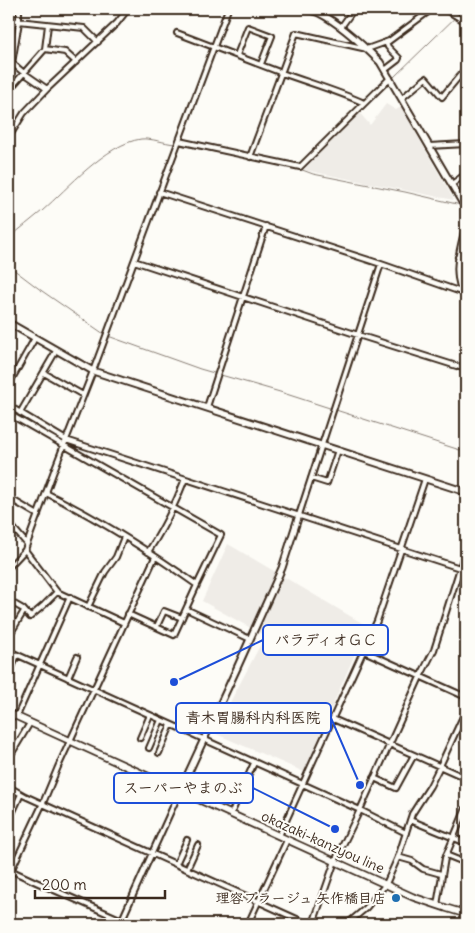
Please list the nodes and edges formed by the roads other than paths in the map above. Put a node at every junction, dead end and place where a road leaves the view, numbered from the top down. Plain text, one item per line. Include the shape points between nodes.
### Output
1 (19, 9) edge
2 (128, 9) edge
3 (228, 9) edge
4 (304, 9) edge
5 (354, 9) edge
6 (432, 9) edge
7 (445, 9) edge
8 (320, 11) edge
9 (9, 20) edge
10 (19, 22) junction
11 (466, 22) edge
12 (48, 25) junction
13 (341, 28) junction
14 (177, 33) dead end
15 (98, 42) junction
16 (386, 42) junction
17 (214, 47) junction
18 (45, 49) junction
19 (367, 49) junction
20 (237, 55) junction
21 (76, 62) junction
22 (10, 63) edge
23 (261, 64) junction
24 (466, 68) edge
25 (386, 70) junction
26 (24, 73) junction
27 (282, 73) junction
28 (390, 78) junction
29 (9, 90) edge
30 (47, 90) junction
31 (402, 98) junction
32 (364, 104) junction
33 (11, 129) edge
34 (9, 137) edge
35 (178, 143) junction
36 (466, 144) edge
37 (430, 146) junction
38 (250, 156) junction
39 (466, 174) edge
40 (452, 184) junction
41 (159, 192) junction
42 (466, 209) edge
43 (466, 224) edge
44 (266, 226) junction
45 (458, 257) junction
46 (134, 261) junction
47 (466, 263) edge
48 (381, 264) junction
49 (461, 292) junction
50 (243, 297) junction
51 (466, 299) edge
52 (9, 323) edge
53 (358, 336) junction
54 (35, 338) junction
55 (56, 351) junction
56 (466, 369) edge
57 (93, 371) junction
58 (44, 372) junction
59 (9, 384) edge
60 (83, 395) junction
61 (9, 406) edge
62 (207, 408) junction
63 (20, 413) junction
64 (9, 414) edge
65 (66, 440) junction
66 (322, 445) junction
67 (64, 446) junction
68 (338, 450) junction
69 (311, 478) junction
70 (424, 478) junction
71 (185, 479) junction
72 (466, 492) edge
73 (46, 493) junction
74 (9, 498) edge
75 (174, 508) junction
76 (38, 514) junction
77 (299, 515) junction
78 (9, 523) edge
79 (124, 537) junction
80 (27, 544) junction
81 (402, 548) junction
82 (466, 549) edge
83 (25, 550) junction
84 (148, 552) junction
85 (155, 557) junction
86 (9, 566) edge
87 (460, 568) junction
88 (466, 570) edge
89 (197, 585) junction
90 (57, 592) junction
91 (70, 597) junction
92 (9, 601) edge
93 (88, 606) junction
94 (186, 609) junction
95 (24, 611) junction
96 (128, 614) junction
97 (182, 618) junction
98 (124, 623) junction
99 (158, 626) junction
100 (9, 636) edge
101 (250, 639) junction
102 (9, 651) edge
103 (364, 651) junction
104 (17, 655) junction
105 (77, 657) dead end
106 (40, 665) junction
107 (9, 675) edge
108 (420, 676) junction
109 (68, 678) junction
110 (94, 690) junction
111 (466, 698) edge
112 (466, 710) edge
113 (9, 713) edge
114 (17, 716) junction
115 (150, 716) junction
116 (333, 719) junction
117 (161, 720) junction
118 (30, 723) junction
119 (171, 725) junction
120 (140, 738) dead end
121 (204, 740) junction
122 (71, 741) junction
123 (390, 744) junction
124 (149, 748) dead end
125 (159, 753) dead end
126 (414, 755) junction
127 (9, 758) edge
128 (254, 762) junction
129 (440, 766) junction
130 (374, 778) junction
131 (466, 778) edge
132 (303, 784) junction
133 (9, 787) edge
134 (180, 791) junction
135 (21, 794) junction
136 (43, 803) junction
137 (466, 808) edge
138 (360, 810) junction
139 (231, 814) junction
140 (9, 820) edge
141 (410, 820) junction
142 (406, 833) junction
143 (280, 836) junction
144 (453, 837) junction
145 (187, 840) dead end
146 (287, 840) junction
147 (466, 843) edge
148 (198, 845) dead end
149 (152, 853) junction
150 (446, 854) junction
151 (398, 857) junction
152 (335, 861) junction
153 (466, 863) edge
154 (176, 864) junction
155 (187, 869) junction
156 (10, 870) edge
157 (441, 874) junction
158 (9, 876) edge
159 (386, 884) junction
160 (258, 902) junction
161 (437, 905) junction
162 (466, 914) edge
163 (120, 922) edge
164 (132, 924) edge
165 (248, 924) edge
166 (308, 924) edge
167 (313, 924) edge
168 (347, 924) edge

1 - 10 street
2 - 15 street
3 - 17 street
4 - 8 street
5 - 13 street
6 - 16 street
7 - 11 street
8 - 13 street
9 - 10 street
10 - 12 street
10 - 22 street
12 - 15 street via 84,28
12 - 18 street
13 - 19 street
14 - 17 street
15 - 21 street
16 - 19 street
16 - 25 street via 399,58
17 - 20 street
17 - 35 street
18 - 21 street via 65,52
18 - 26 street
19 - 25 street
19 - 27 street via 296,33
20 - 23 street
20 - 23 street via 248,28 272,36
21 - 30 street
22 - 26 street
23 - 27 street
24 - 31 street via 442,97 426,78
25 - 28 street
26 - 29 street
26 - 30 street
27 - 32 street
27 - 38 street
28 - 31 street
28 - 32 street
30 - 33 street
31 - 37 street
32 - 38 street via 300,167
33 - 34 street
35 - 38 street
35 - 41 street
36 - 37 street
37 - 40 street
39 - 40 street
40 - 42 street
41 - 44 street
41 - 46 street
43 - 45 street
44 - 48 street
44 - 50 street
45 - 47 street
45 - 49 street
46 - 50 street
46 - 57 street
48 - 49 street
48 - 53 street
49 - 51 street
50 - 53 street
50 - 62 street
52 - 54 street
53 - 56 street
53 - 66 street
54 - 55 street
54 - 59 street
55 - 57 street
55 - 58 street
57 - 60 street
57 - 62 street
58 - 60 street
58 - 63 street
60 - 65 street
61 - 63 street
62 - 66 street
63 - 65 street
64 - 67 street
65 - 67 street
65 - 71 street
66 - 68 street
66 - 69 street
67 - 73 street
67 - 75 street
68 - 69 street via 327,483
68 - 70 street
69 - 77 street
70 - 72 street
70 - 81 street
71 - 75 street
71 - 77 street
73 - 76 street
73 - 79 street
74 - 76 street
75 - 84 street
75 - 89 street via 221,535
76 - 80 street
77 - 81 street
77 - 101 street via 282,568
78 - 80 street
79 - 84 street
79 - 93 street
80 - 83 street
81 - 87 street
81 - 103 street via 378,621
82 - 87 street
83 - 86 street
83 - 90 street
84 - 85 street
85 - 89 street
85 - 96 street
87 - 88 street
87 - 108 street via 434,650
89 - 94 street
90 - 91 street
90 - 95 street via 30,617
91 - 93 street
91 - 106 street
92 - 95 street
93 - 98 street
94 - 97 street
94 - 101 street
95 - 100 street
96 - 98 street
96 - 99 street
97 - 99 street via 164,611
97 - 99 street via 174,635
98 - 110 street
101 - 121 street
102 - 104 street
103 - 108 street
103 - 116 street
104 - 106 street
104 - 107 street
105 - 109 street
106 - 109 street
106 - 114 street
108 - 111 street
108 - 123 street
109 - 110 street
110 - 115 street
110 - 122 street
112 - 129 street
113 - 114 main road, okazaki-kanzyou line
114 - 118 main road, okazaki-kanzyou line
115 - 117 street
115 - 120 street
116 - 123 street
116 - 132 street
117 - 119 street
117 - 124 street
118 - 122 main road, okazaki-kanzyou line
118 - 127 street
119 - 121 street
119 - 125 street
121 - 128 street
121 - 134 street
122 - 134 main road, okazaki-kanzyou line
122 - 136 street
123 - 126 street
123 - 130 street
126 - 129 street
126 - 130 street via 396,788
128 - 132 street
128 - 139 street
129 - 131 street
129 - 141 street
130 - 138 street
132 - 138 street
132 - 143 street
133 - 135 street
134 - 139 main road, okazaki-kanzyou line
134 - 149 street
135 - 136 street
135 - 140 street
136 - 149 street
136 - 156 street
137 - 144 street
138 - 142 street
138 - 152 street
139 - 143 main road, okazaki-kanzyou line
141 - 142 street
141 - 144 street
142 - 151 street
143 - 146 main road, okazaki-kanzyou line
144 - 147 street
144 - 150 street
145 - 154 street
146 - 152 main road, okazaki-kanzyou line
146 - 160 street
148 - 155 street
149 - 154 street
149 - 163 street
150 - 153 street
150 - 157 street
151 - 157 street
151 - 159 street
152 - 159 main road, okazaki-kanzyou line
152 - 167 street
154 - 155 street
155 - 160 street
156 - 158 street
156 - 163 street
157 - 161 street
159 - 161 main road, okazaki-kanzyou line
159 - 168 street
160 - 165 street
160 - 166 street
161 - 162 main road, okazaki-kanzyou line
163 - 164 street

